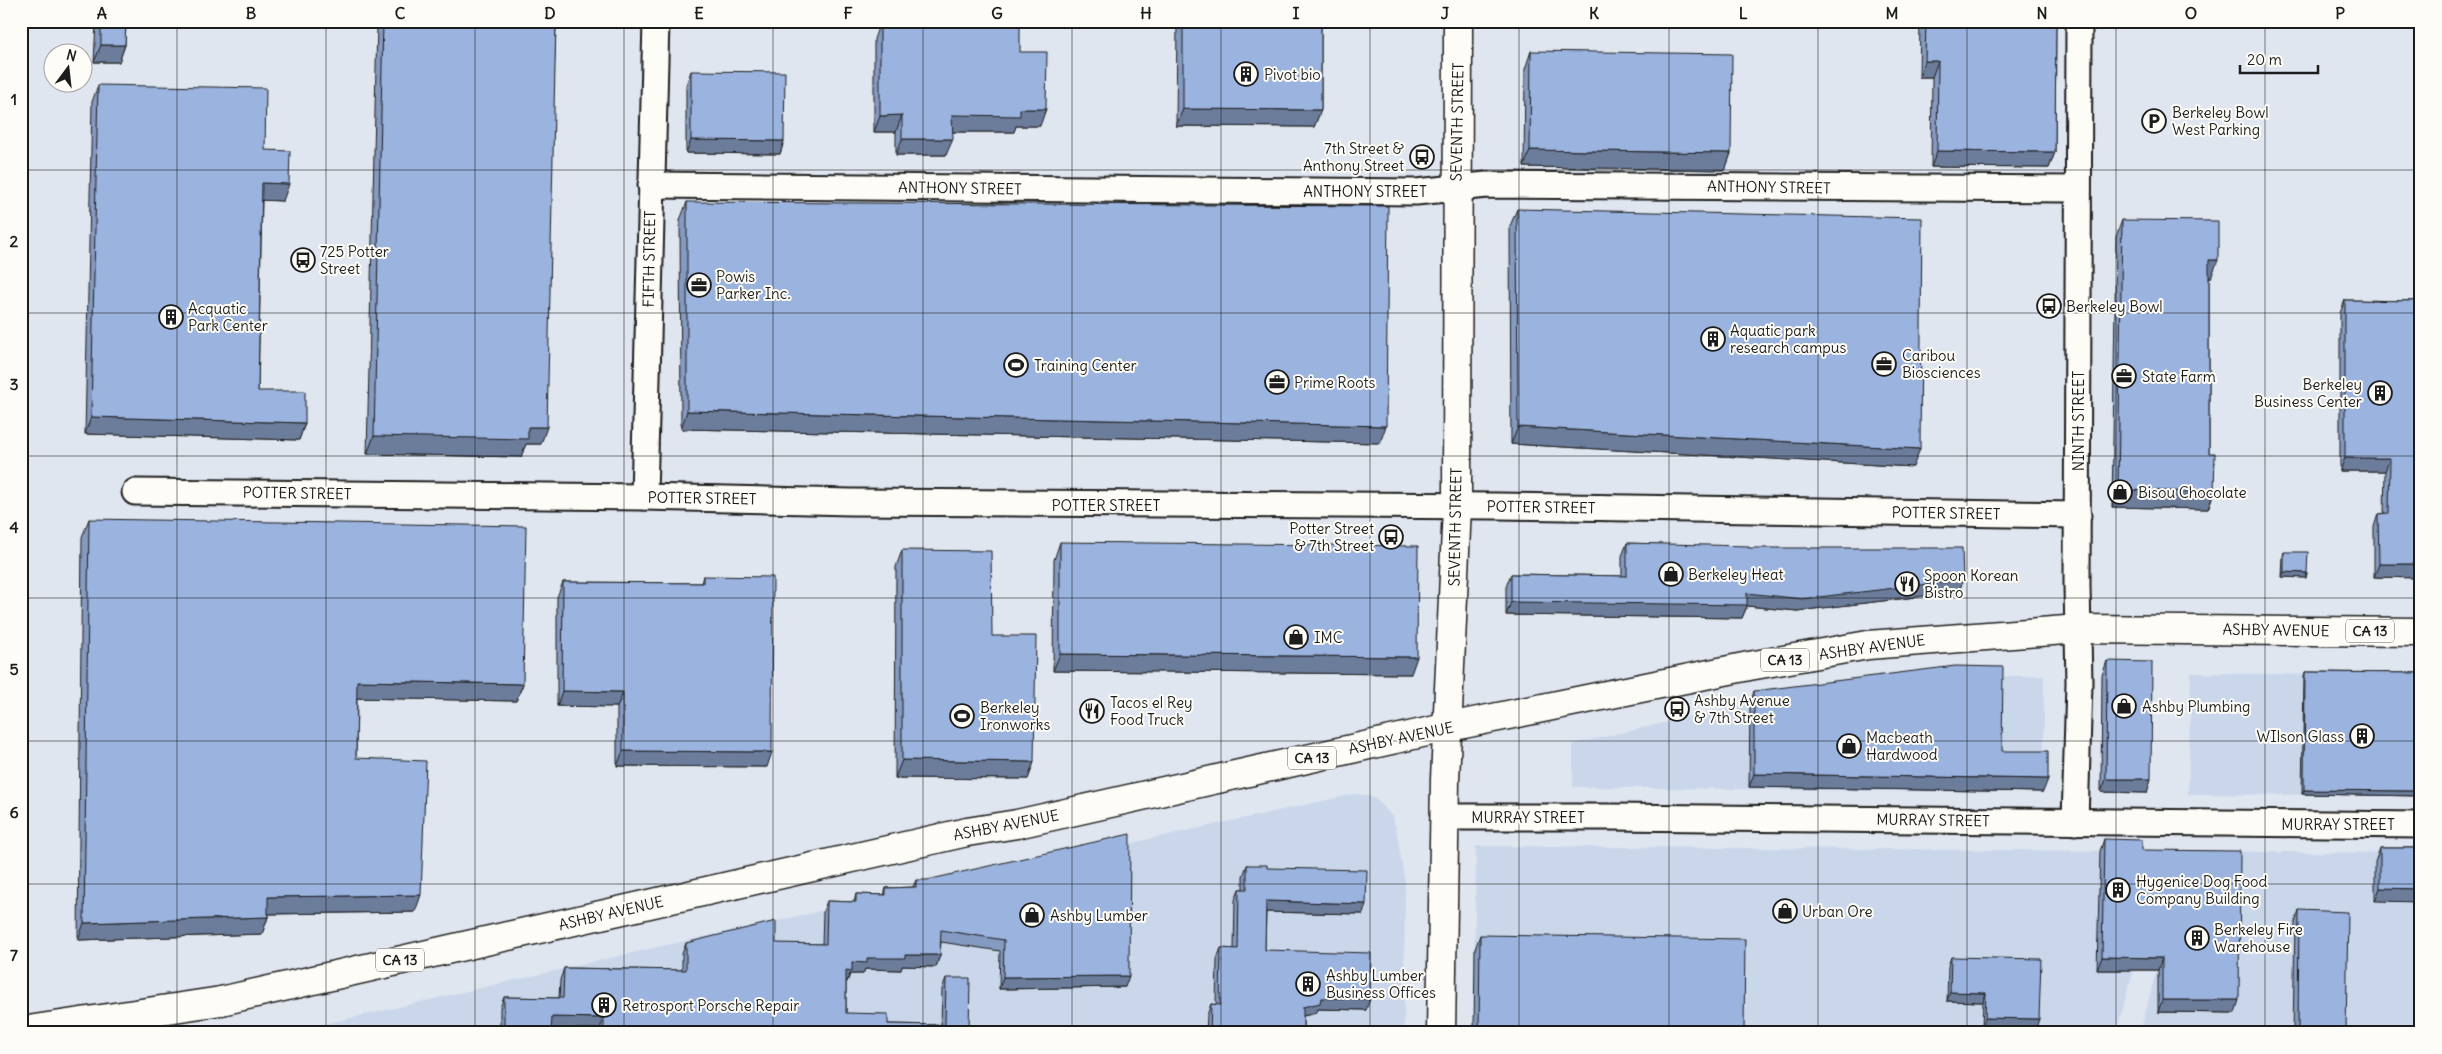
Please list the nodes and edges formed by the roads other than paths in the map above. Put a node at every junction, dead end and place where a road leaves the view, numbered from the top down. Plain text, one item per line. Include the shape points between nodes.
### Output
1 (656, 21) edge
2 (1458, 21) edge
3 (2079, 21) edge
4 (650, 185) junction
5 (1457, 188) junction
6 (2078, 189) junction
7 (135, 492) dead end
8 (644, 497) junction
9 (1457, 506) junction
10 (2078, 515) junction
11 (2079, 628) junction
12 (2421, 632) edge
13 (1449, 728) junction
14 (1446, 817) junction
15 (2075, 822) junction
16 (2421, 825) edge
17 (221, 1001) junction
18 (21, 1031) edge
19 (121, 1033) edge
20 (1440, 1033) edge

1 - 4 street, FIFTH STREET
2 - 5 main road, SEVENTH STREET
3 - 6 street, NINTH STREET
4 - 5 street, ANTHONY STREET via 1416,192
4 - 8 street, FIFTH STREET
5 - 6 street, ANTHONY STREET via 1486,185
5 - 9 main road, SEVENTH STREET
6 - 10 street, NINTH STREET
7 - 8 street, POTTER STREET
8 - 9 street, POTTER STREET via 986,504
9 - 10 street, POTTER STREET
9 - 13 main road, SEVENTH STREET
10 - 11 street, NINTH STREET
11 - 12 main road, ASHBY AVENUE / CA 13
11 - 13 main road, ASHBY AVENUE / CA 13 via 1868,645
11 - 15 street, NINTH STREET
13 - 14 main road, SEVENTH STREET
13 - 17 main road, ASHBY AVENUE / CA 13 via 967,832
14 - 15 street, MURRAY STREET
14 - 20 main road, SEVENTH STREET
15 - 16 street, MURRAY STREET
17 - 18 main road, CA 13
17 - 19 main road, CA 13

